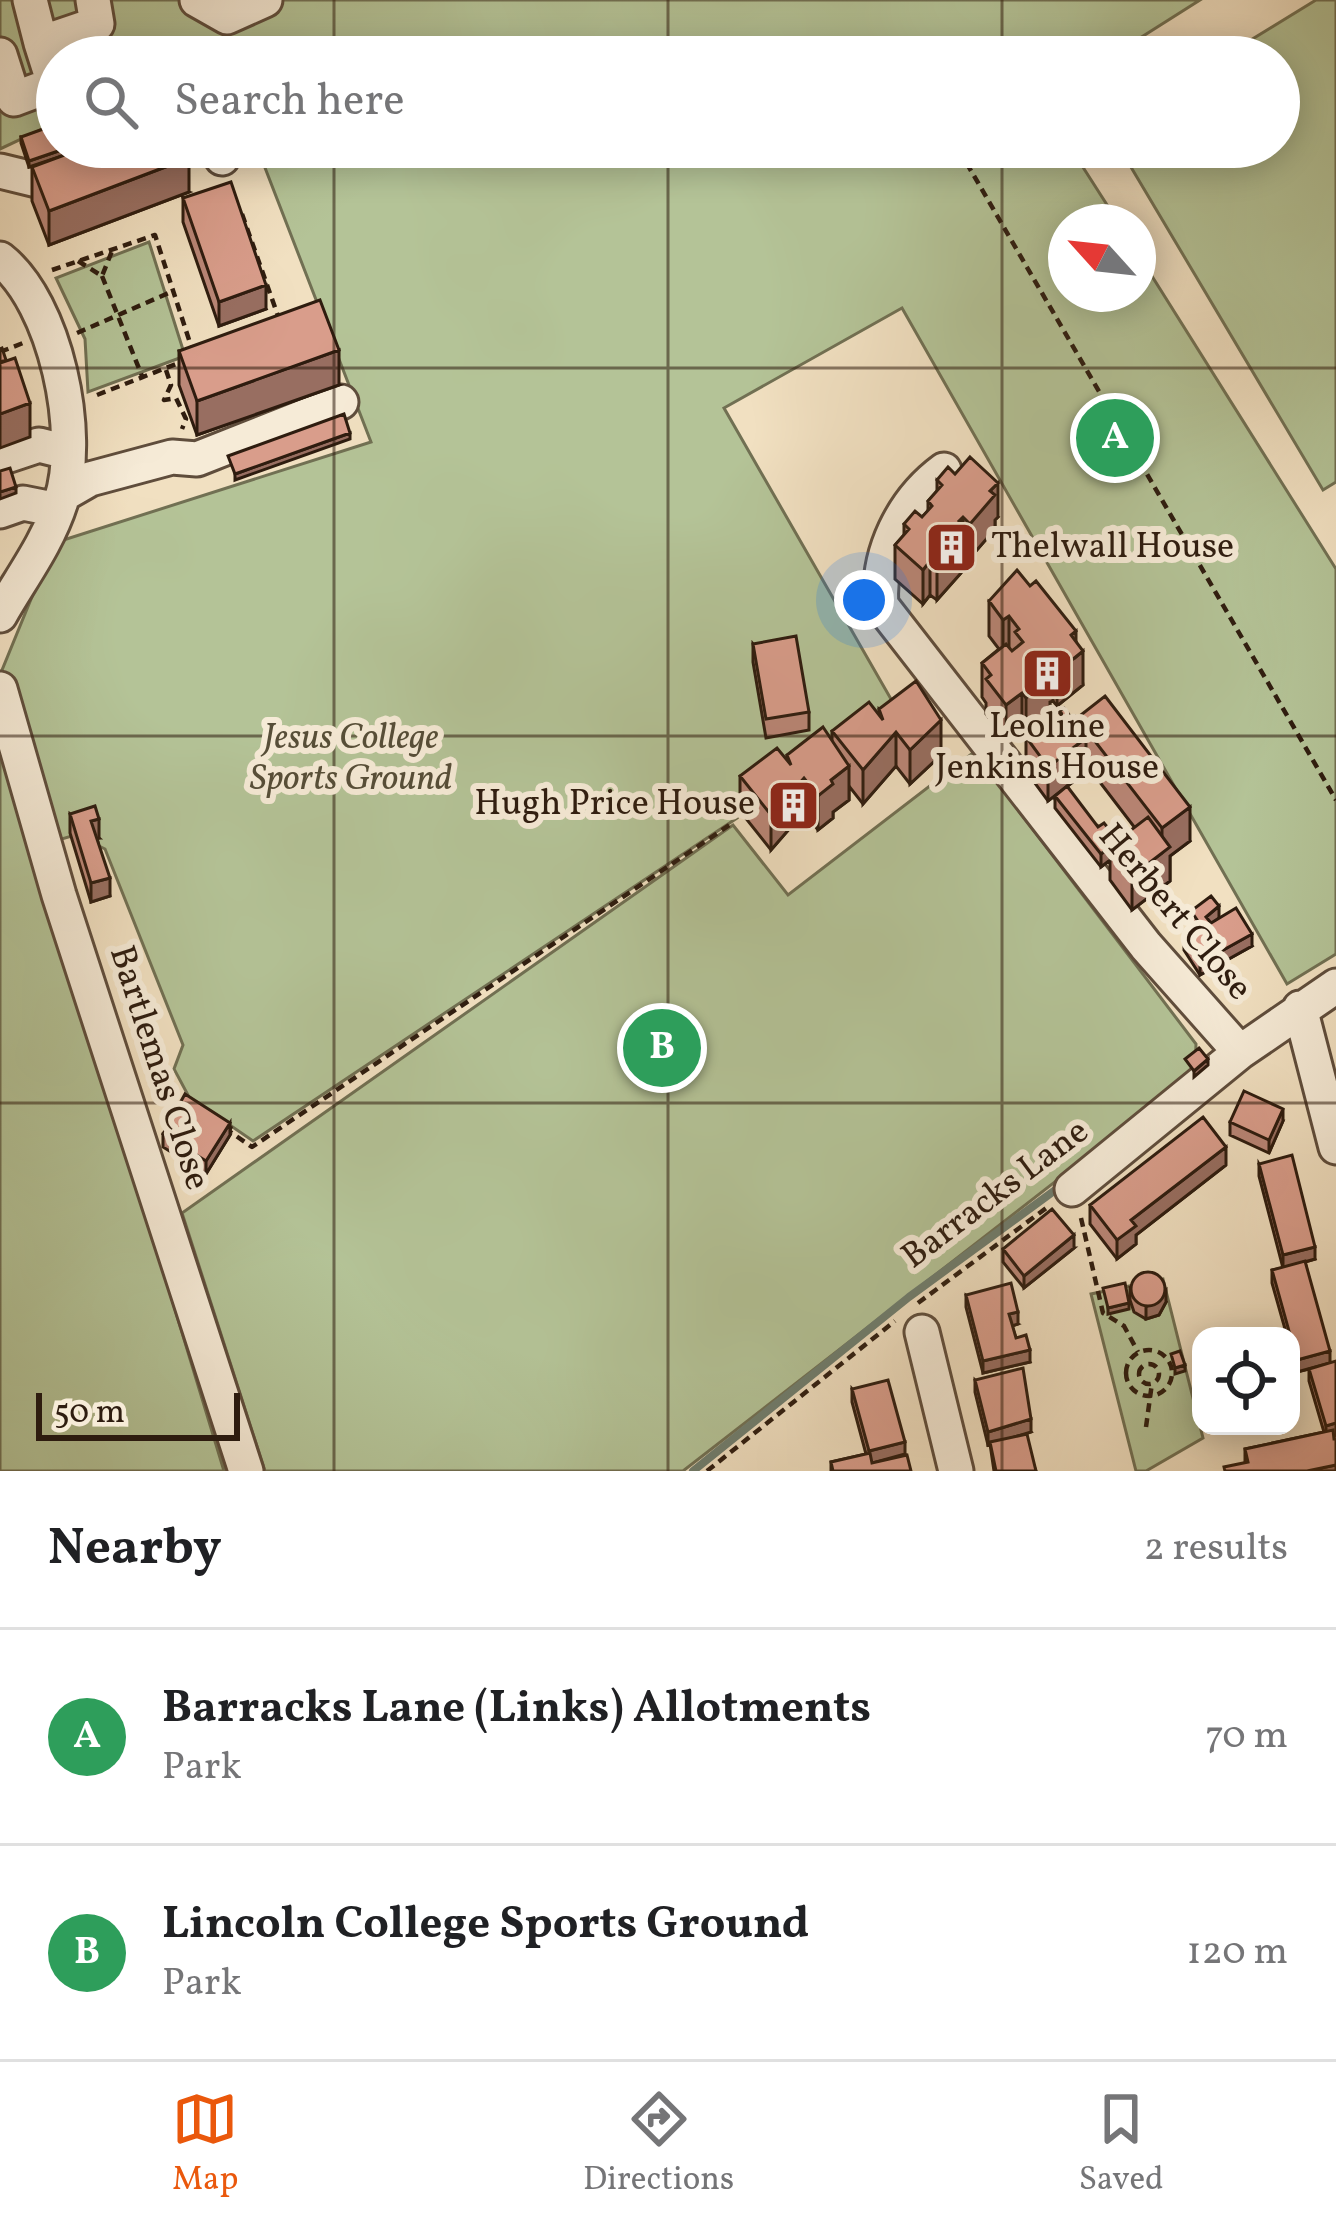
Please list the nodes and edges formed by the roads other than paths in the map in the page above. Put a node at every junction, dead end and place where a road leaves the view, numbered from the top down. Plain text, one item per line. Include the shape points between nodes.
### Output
1 (30, 0) edge
2 (93, 0) edge
3 (197, 0) edge
4 (265, 0) edge
5 (39, 36) edge
6 (62, 36) edge
7 (0, 56) edge
8 (36, 91) edge
9 (72, 168) edge
10 (0, 171) edge
11 (0, 260) edge
12 (341, 402) dead end
13 (67, 452) junction
14 (0, 458) edge
15 (944, 470) edge
16 (61, 502) junction
17 (0, 511) edge
18 (0, 615) edge
19 (0, 689) edge
20 (1336, 986) edge
21 (1300, 1008) junction
22 (1240, 1052) junction
23 (1336, 1148) edge
24 (1072, 1189) road end
25 (922, 1332) dead end
26 (246, 1471) edge
27 (956, 1471) edge

1 - 5 street
2 - 6 street via 97,24
3 - 4 street via 227,16
7 - 8 street via 14,99
9 - 10 street via 37,180
11 - 13 street via 33,297 53,351
12 - 16 street via 197,459 172,457 90,479
13 - 14 street via 40,445
13 - 16 street
15 - 22 street, Herbert Close via 915,491 890,544 881,605 1146,946
16 - 17 street
16 - 18 street
19 - 26 street, Bartlemas Close
20 - 21 street, Barracks Lane
21 - 22 street, Barracks Lane
21 - 23 street
22 - 24 street, Barracks Lane
25 - 27 street

